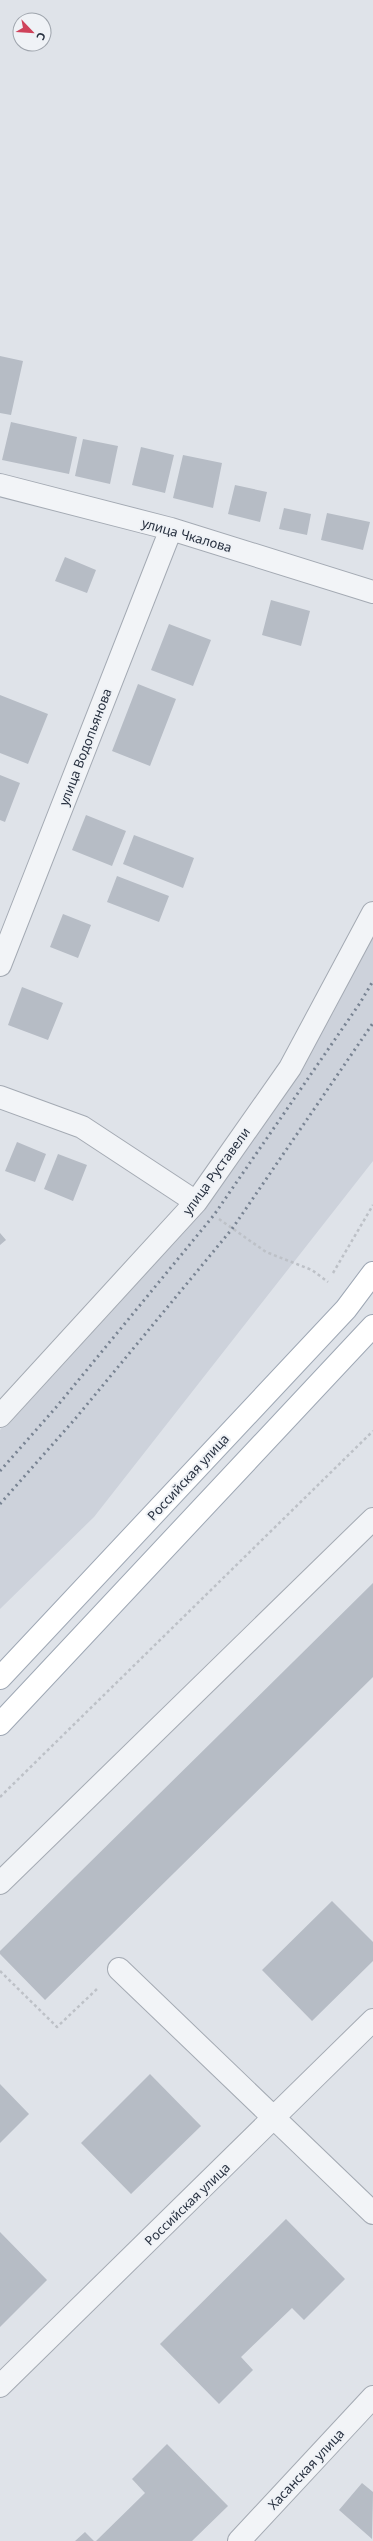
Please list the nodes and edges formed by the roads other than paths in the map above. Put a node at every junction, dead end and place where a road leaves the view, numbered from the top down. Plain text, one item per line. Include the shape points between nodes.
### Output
1 (0, 485) edge
2 (171, 529) junction
3 (373, 592) edge
4 (373, 913) edge
5 (0, 965) edge
6 (0, 1097) edge
7 (196, 1202) junction
8 (373, 1273) edge
9 (373, 1326) edge
10 (0, 1416) edge
11 (373, 1519) edge
12 (0, 1678) edge
13 (0, 1724) edge
14 (0, 1883) edge
15 (119, 1969) road end
16 (373, 2020) edge
17 (275, 2118) junction
18 (373, 2213) edge
19 (0, 2386) edge
20 (373, 2397) edge
21 (239, 2541) edge

1 - 2 street, улица Чкалова
2 - 3 street, улица Чкалова
2 - 5 street, улица Водопьянова
4 - 7 street, улица Руставели via 290,1068
6 - 7 street via 82,1128
7 - 10 street, улица Руставели
8 - 12 main road, Российская улица via 346,1309
9 - 13 main road
11 - 14 street
15 - 17 street
16 - 17 street, Российская улица
17 - 18 street
17 - 19 street, Российская улица
20 - 21 street, Хасанская улица

